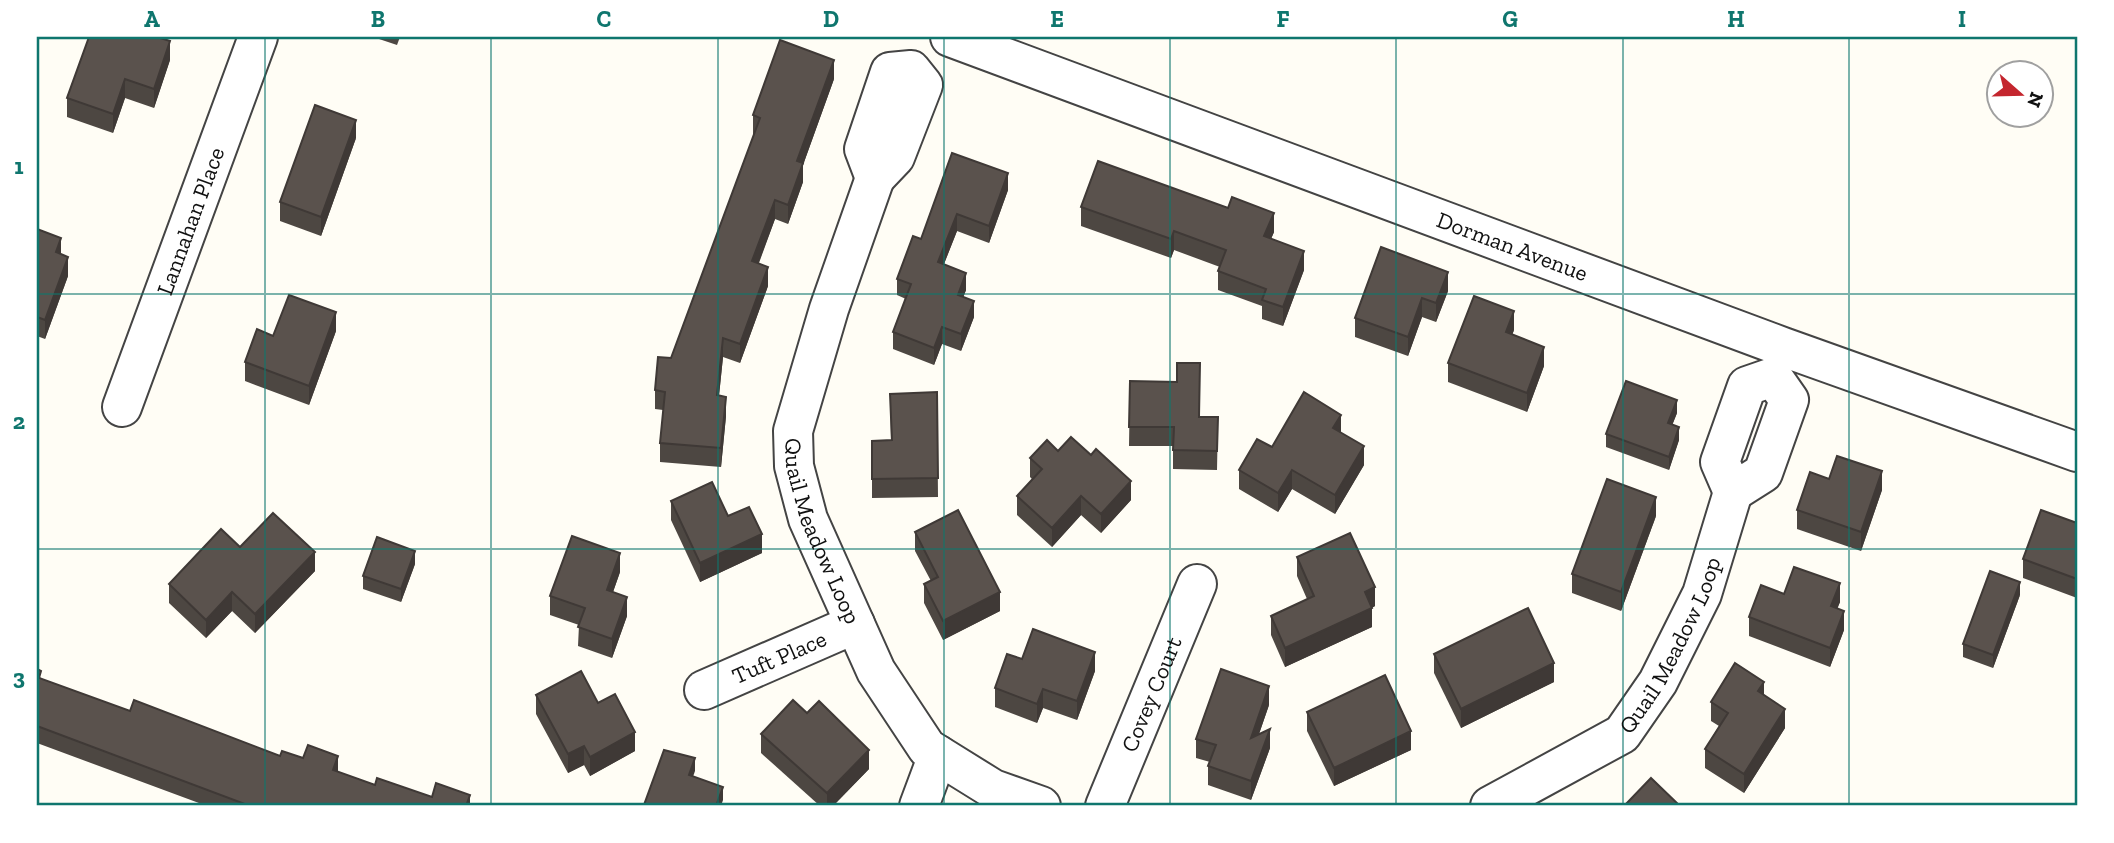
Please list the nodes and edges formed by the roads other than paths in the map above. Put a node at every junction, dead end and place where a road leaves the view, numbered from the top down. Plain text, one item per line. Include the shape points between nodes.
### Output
1 (258, 37) edge
2 (950, 37) edge
3 (918, 53) edge
4 (1778, 362) junction
5 (122, 407) dead end
6 (2077, 452) edge
7 (1197, 584) dead end
8 (855, 624) junction
9 (704, 690) dead end
10 (938, 755) junction
11 (1501, 804) edge
12 (919, 806) edge
13 (1041, 806) edge
14 (1105, 806) edge

1 - 5 street, Lannahan Place
2 - 4 street, Dorman Avenue
3 - 8 street, Quail Meadow Loop via 890,72 864,149 875,178 793,431 794,466 808,519
4 - 6 street, Dorman Avenue
4 - 11 street, Quail Meadow Loop via 1747,386 1720,462 1733,492 1702,594 1658,682 1622,734
7 - 14 street, Covey Court
8 - 9 street, Tuft Place
8 - 10 street, Quail Meadow Loop via 876,671 927,748
10 - 12 street
10 - 13 street, Quail Meadow Loop via 993,789

